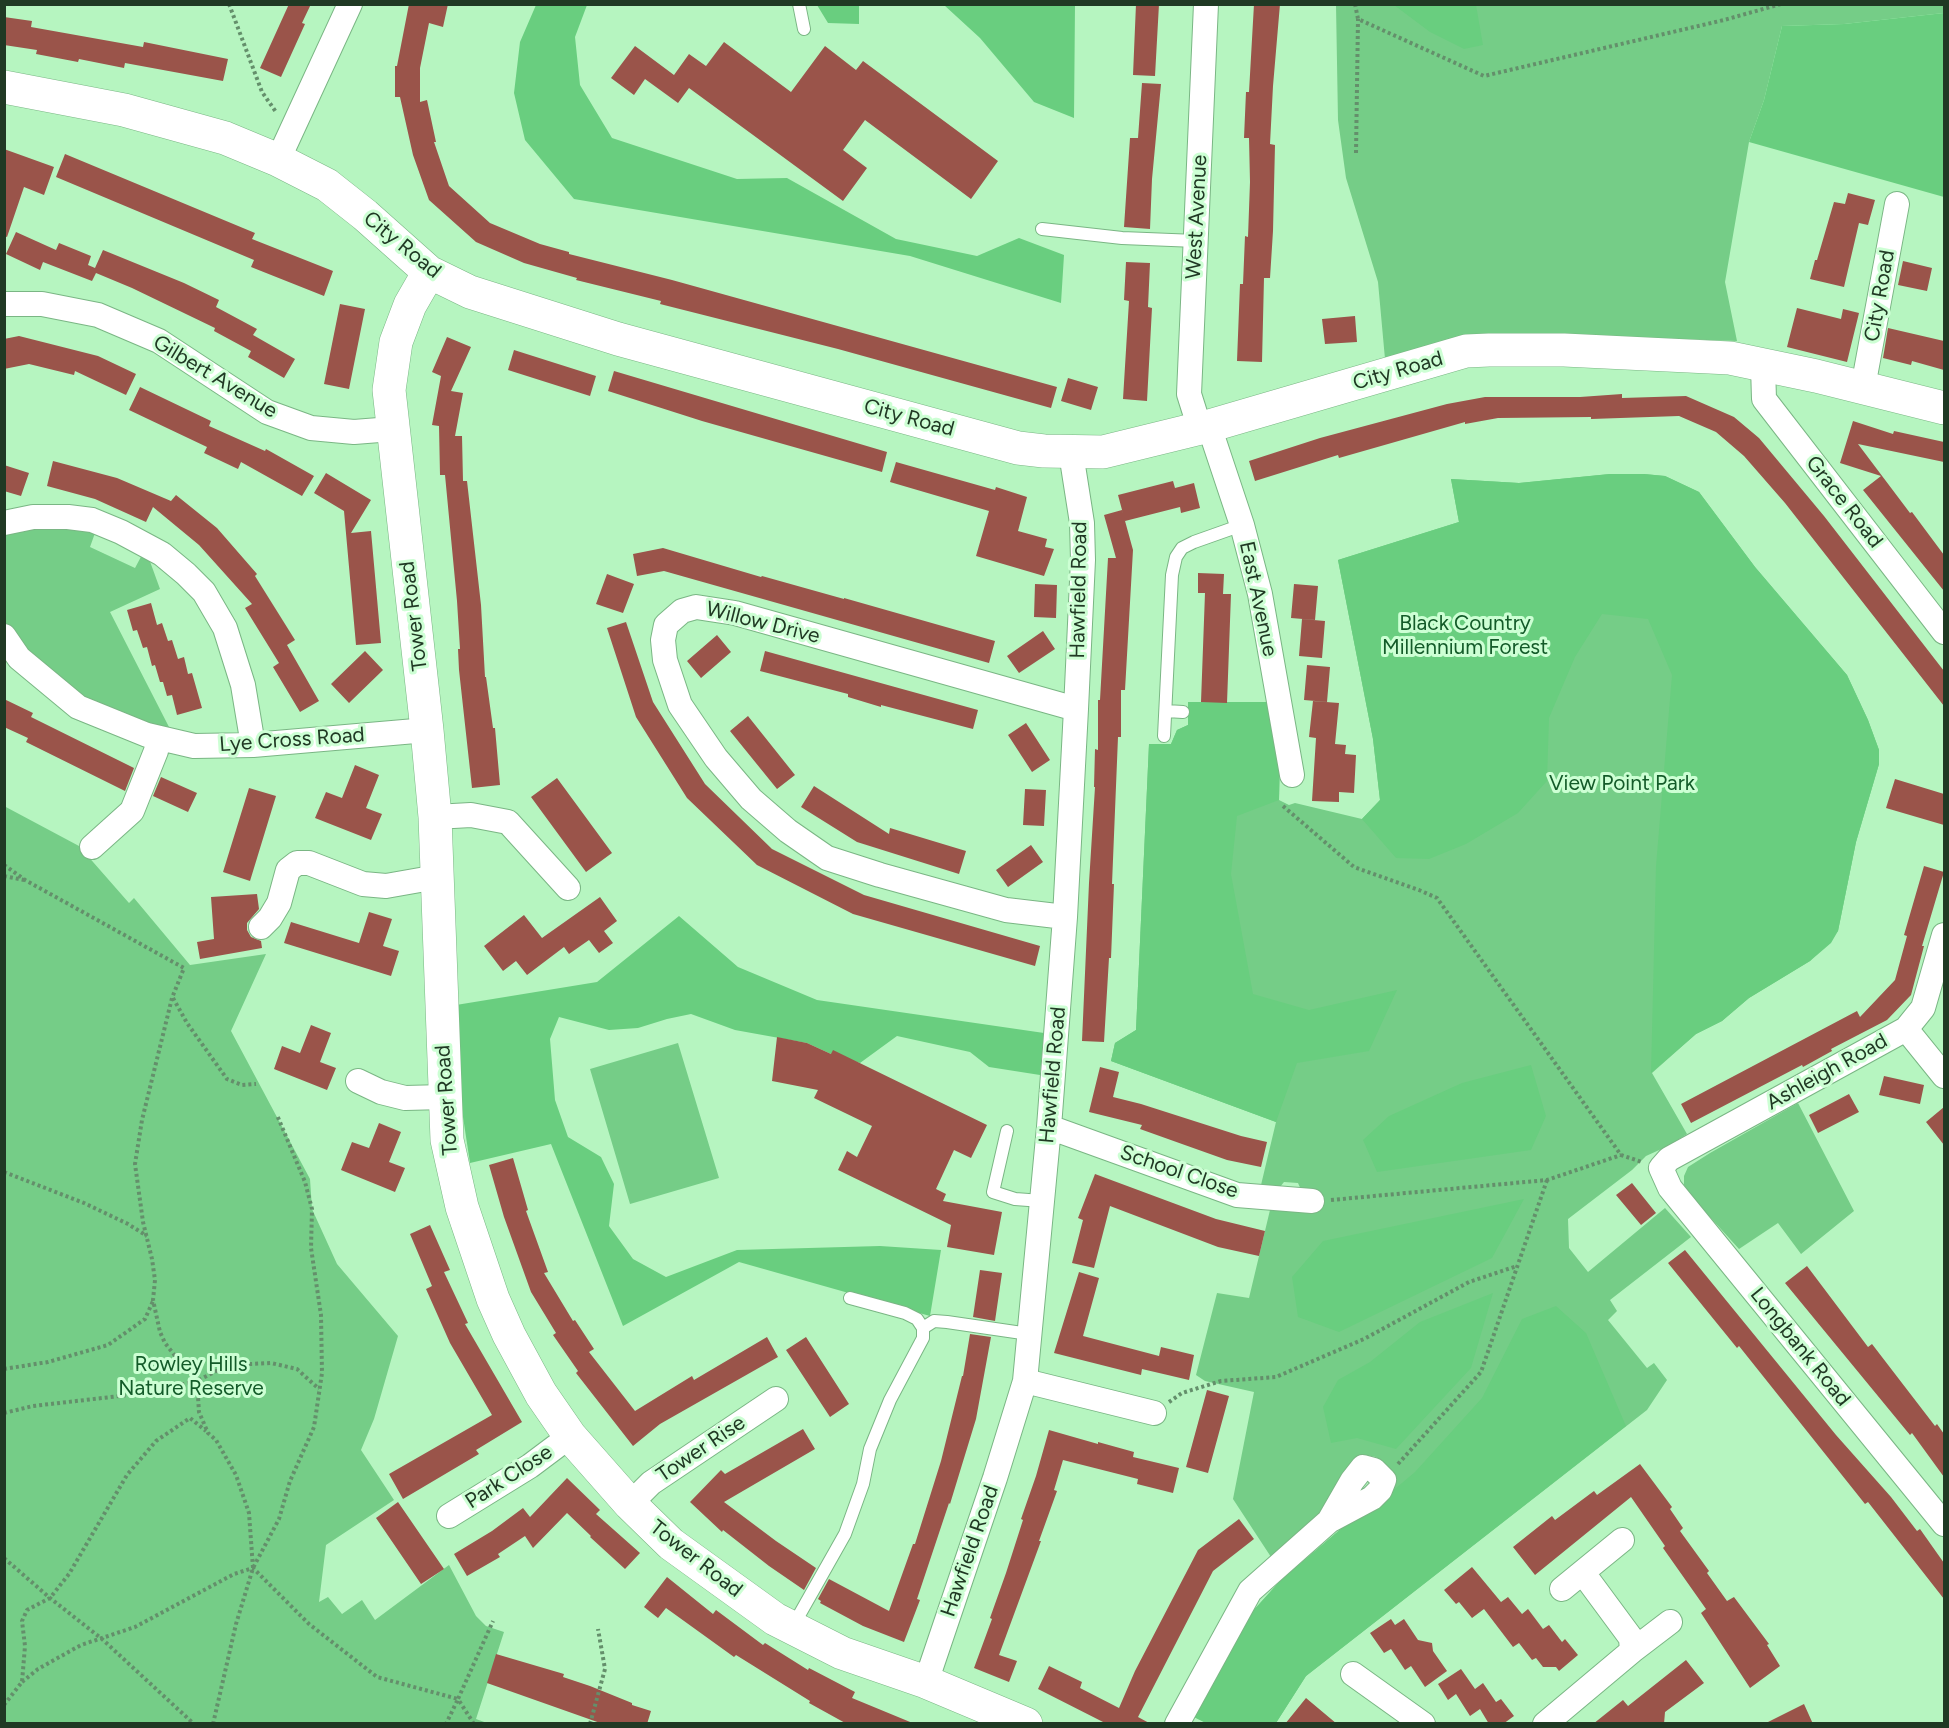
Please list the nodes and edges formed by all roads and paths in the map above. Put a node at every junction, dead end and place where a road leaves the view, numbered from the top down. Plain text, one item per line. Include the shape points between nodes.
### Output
1 (229, 4) edge
2 (351, 4) edge
3 (799, 4) edge
4 (1206, 4) edge
5 (1354, 4) edge
6 (1781, 4) edge
7 (1358, 19) junction
8 (804, 29) dead end
9 (4, 87) edge
10 (295, 122) junction
11 (1356, 153) dead end
12 (278, 160) junction
13 (1897, 204) dead end
14 (1042, 229) dead end
15 (1196, 241) junction
16 (429, 272) junction
17 (4, 304) edge
18 (1763, 366) junction
19 (1863, 387) junction
20 (1944, 408) edge
21 (1204, 427) junction
22 (392, 429) junction
23 (1071, 453) junction
24 (4, 523) edge
25 (1242, 525) junction
26 (1944, 632) edge
27 (4, 636) edge
28 (1076, 709) junction
29 (1166, 711) junction
30 (1183, 712) dead end
31 (428, 730) junction
32 (1164, 736) dead end
33 (158, 738) junction
34 (253, 745) junction
35 (1292, 775) dead end
36 (1283, 806) dead end
37 (435, 817) junction
38 (92, 847) dead end
39 (4, 865) edge
40 (4, 876) edge
41 (437, 877) junction
42 (25, 880) junction
43 (568, 888) dead end
44 (1065, 918) junction
45 (261, 927) dead end
46 (1944, 935) edge
47 (172, 998) junction
48 (1906, 1029) junction
49 (1944, 1076) edge
50 (358, 1081) dead end
51 (256, 1084) dead end
52 (444, 1097) junction
53 (277, 1115) dead end
54 (1049, 1127) junction
55 (1007, 1131) dead end
56 (1661, 1168) joint
57 (4, 1172) edge
58 (1547, 1180) junction
59 (1042, 1201) junction
60 (1312, 1201) joint
61 (147, 1237) junction
62 (1517, 1266) junction
63 (850, 1298) dead end
64 (153, 1300) junction
65 (923, 1328) junction
66 (1029, 1334) junction
67 (4, 1369) edge
68 (197, 1381) junction
69 (1025, 1381) junction
70 (319, 1389) junction
71 (776, 1399) dead end
72 (4, 1413) edge
73 (1154, 1413) joint
74 (208, 1433) junction
75 (570, 1436) junction
76 (1384, 1480) joint
77 (630, 1504) junction
78 (448, 1516) dead end
79 (1944, 1524) edge
80 (1622, 1540) dead end
81 (4, 1558) edge
82 (253, 1568) junction
83 (1583, 1573) junction
84 (1562, 1589) dead end
85 (50, 1598) junction
86 (493, 1621) dead end
87 (1670, 1622) dead end
88 (792, 1628) junction
89 (598, 1629) dead end
90 (102, 1639) junction
91 (1632, 1651) junction
92 (1353, 1674) dead end
93 (22, 1682) junction
94 (926, 1682) junction
95 (458, 1699) junction
96 (4, 1705) edge
97 (194, 1724) edge
98 (213, 1724) edge
99 (446, 1724) edge
100 (474, 1724) edge
101 (590, 1724) edge
102 (1026, 1724) edge
103 (1177, 1724) edge
104 (1423, 1724) edge
105 (1545, 1724) edge

1 - 10 path via 262,92 278,114
2 - 10 street
3 - 8 lane
4 - 15 street, West Avenue
5 - 7 path
6 - 7 path via 1485,76
7 - 11 path
9 - 12 street, City Road via 133,112 225,138
10 - 12 street
12 - 16 street, City Road via 327,185
13 - 19 street, City Road
14 - 15 lane
15 - 21 street, West Avenue via 1189,394
16 - 22 street, Tower Road via 410,304 396,342 389,390
16 - 23 street, City Road via 470,292 618,339 1018,448
17 - 22 street, Gilbert Avenue via 42,304 98,315 159,341 267,412 311,428 354,432
18 - 19 street, City Road
18 - 21 street, City Road via 1730,358 1466,351
18 - 26 street, Grace Road via 1764,399
19 - 20 street, City Road
21 - 23 street, City Road via 1103,452
21 - 25 street, East Avenue
22 - 31 street, Tower Road
23 - 28 street, Hawfield Road via 1083,560
24 - 34 street via 33,517 92,520 162,554 186,574 204,591 225,628 243,685
25 - 29 lane via 1182,548 1176,557
25 - 35 street, East Avenue via 1260,594
27 - 33 street, Lye Cross Road via 19,658 78,707
28 - 44 street, Hawfield Road
28 - 44 street, Willow Drive via 735,613 696,607 682,611 666,625 663,640 665,660 680,705 716,758 751,799 826,858 1006,910
29 - 30 lane
29 - 32 lane
31 - 34 street, Lye Cross Road
31 - 37 street, Tower Road
33 - 34 street, Lye Cross Road via 194,747
33 - 38 street via 132,811
36 - 58 path via 1354,867 1437,898 1621,1155
37 - 41 street, Tower Road
37 - 43 street via 471,815 508,822
39 - 42 path
40 - 42 path
41 - 45 street via 386,886 363,884 309,863 297,863 288,870 279,903
41 - 52 street, Tower Road
42 - 47 path via 184,968
44 - 54 street, Hawfield Road
46 - 48 street, Ashleigh Road via 1923,1008
47 - 51 path via 227,1079 242,1085
47 - 61 path via 135,1164
48 - 49 street
48 - 56 street, Ashleigh Road via 1669,1159
50 - 52 street via 405,1098
52 - 75 street, Tower Road via 447,1140 462,1207 493,1299 541,1394
53 - 70 path via 312,1209 311,1248 321,1315
54 - 59 street, Hawfield Road
54 - 60 street, School Close via 1237,1195
55 - 59 lane via 993,1192
56 - 79 street, Longbank Road via 1670,1188
57 - 61 path via 84,1203
58 - 60 path
58 - 62 path
59 - 66 street, Hawfield Road
61 - 64 path via 155,1280
62 - 73 path via 1469,1282 1364,1339 1276,1377 1221,1381 1182,1393
62 - 76 path via 1481,1372
63 - 65 lane via 906,1313
64 - 67 path via 145,1318 108,1346
64 - 68 path via 165,1343
65 - 66 lane via 934,1321
65 - 88 lane via 923,1338 890,1400 870,1449 863,1484 845,1534
66 - 69 street, Hawfield Road
68 - 70 path via 228,1365 271,1363 297,1369
68 - 72 path via 146,1393
68 - 74 path via 199,1412
69 - 73 street
69 - 94 street, Hawfield Road
70 - 82 path via 314,1426 290,1481 279,1520
71 - 77 street, Tower Rise via 651,1483
74 - 82 path via 236,1475 249,1513
74 - 85 path via 190,1418 156,1441 127,1475 69,1574
75 - 77 street, Tower Road
75 - 78 street, Park Close via 530,1467
76 - 103 street via 1374,1470 1363,1467 1329,1521 1250,1591
77 - 88 street, Tower Road via 671,1544
80 - 83 street
81 - 85 path
82 - 90 path via 234,1574 135,1627
82 - 95 path via 309,1624 377,1677
82 - 98 path
83 - 84 street
83 - 91 street via 1631,1638
85 - 90 path
85 - 93 path via 27,1610 22,1621
86 - 95 path
87 - 91 street
88 - 94 street, Tower Road via 842,1653
89 - 101 path via 604,1669
90 - 93 path via 63,1655
90 - 97 path
91 - 105 street
92 - 104 street
93 - 96 path
94 - 102 street, Tower Road
95 - 99 path
95 - 100 path

